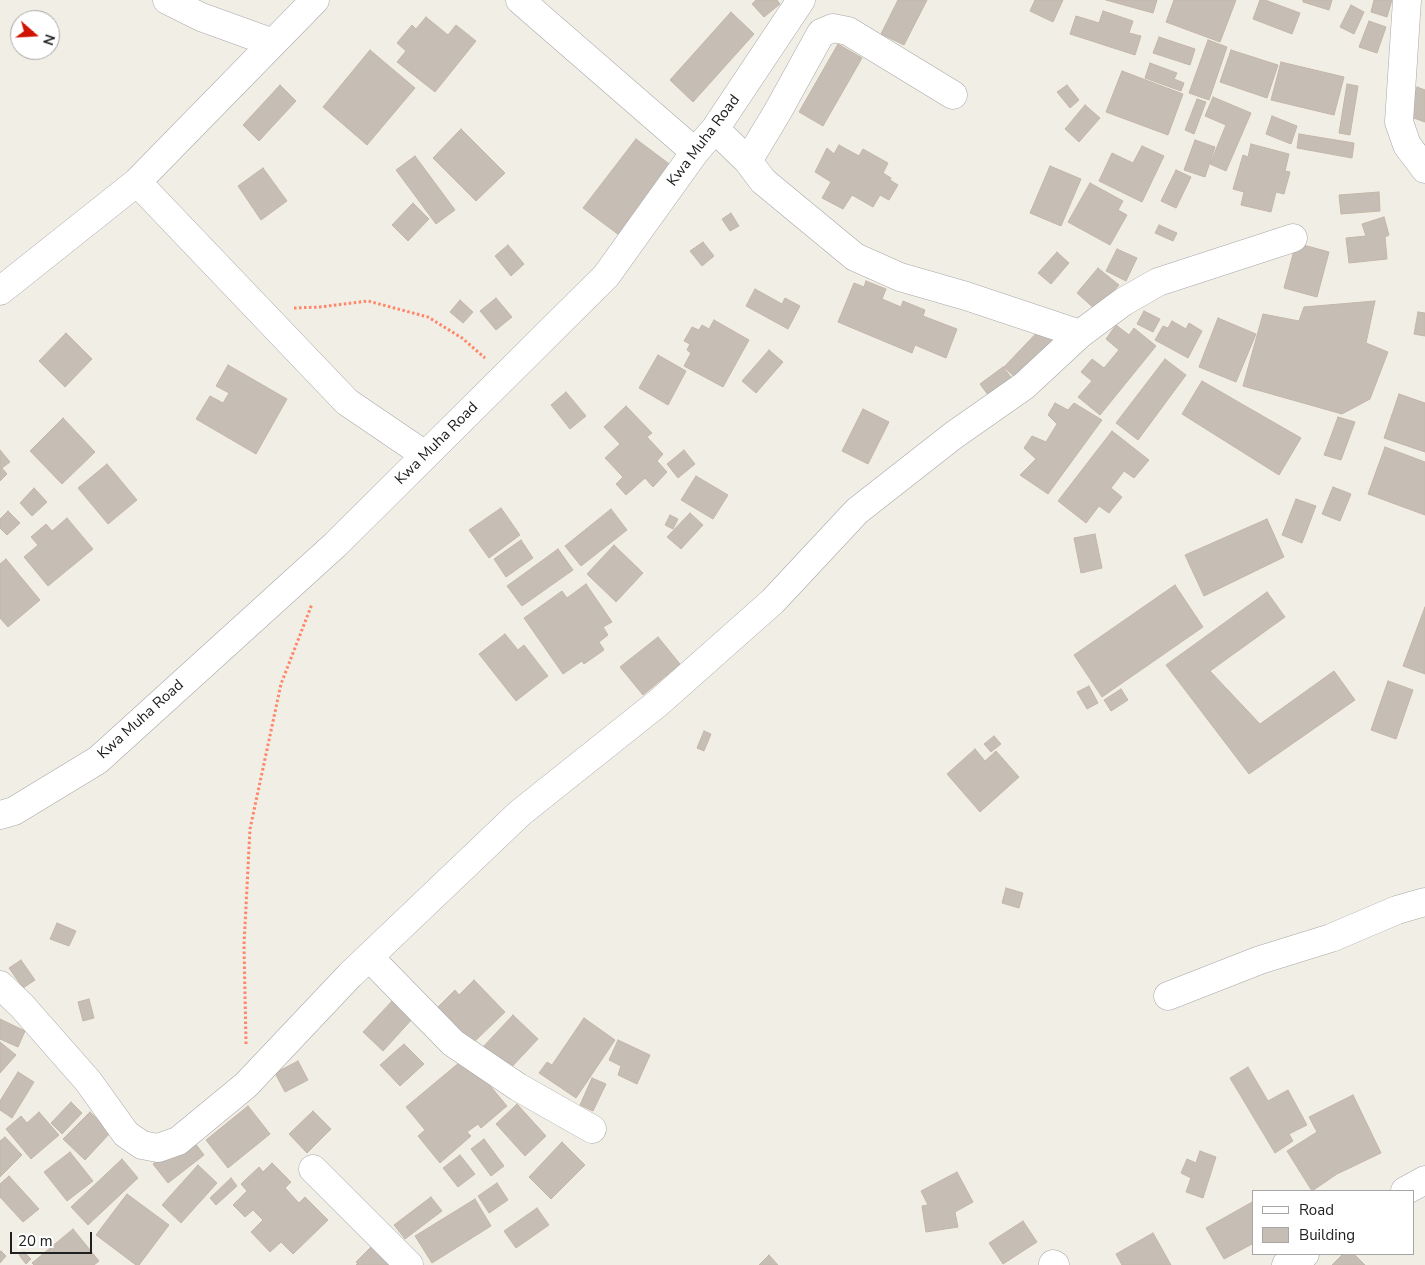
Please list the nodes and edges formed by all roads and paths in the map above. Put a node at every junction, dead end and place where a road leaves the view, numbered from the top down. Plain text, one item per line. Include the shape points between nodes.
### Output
1 (167, 0) edge
2 (315, 0) edge
3 (520, 0) edge
4 (801, 0) edge
5 (1407, 0) edge
6 (273, 43) junction
7 (953, 95) dead end
8 (715, 129) junction
9 (695, 152) junction
10 (748, 161) junction
11 (1425, 169) edge
12 (137, 182) junction
13 (1292, 238) dead end
14 (0, 291) edge
15 (259, 309) junction
16 (1080, 334) junction
17 (505, 376) junction
18 (425, 455) junction
19 (313, 601) dead end
20 (0, 815) edge
21 (1425, 902) edge
22 (369, 957) junction
23 (0, 985) edge
24 (1168, 996) dead end
25 (246, 1085) junction
26 (592, 1129) dead end
27 (313, 1169) dead end
28 (1425, 1180) edge
29 (1408, 1190) edge
30 (1303, 1255) edge
31 (408, 1265) edge
32 (1286, 1265) edge

1 - 6 street via 201,17
2 - 6 street
3 - 9 street
4 - 8 street, Kwa Muha Road
5 - 11 street via 1399,122 1407,145
6 - 12 street
7 - 10 street via 848,31 833,28 821,33
8 - 9 street, Kwa Muha Road
8 - 10 street
9 - 17 street, Kwa Muha Road via 606,276
10 - 16 street via 763,181 855,257 900,278
12 - 14 street
12 - 15 street
13 - 16 street via 1158,282 1123,302
15 - 17 path via 368,302 428,317 462,338
15 - 18 street via 347,402
16 - 22 street via 1024,386 954,435 857,511 773,601 658,703 520,813
17 - 18 street, Kwa Muha Road
18 - 20 street, Kwa Muha Road via 335,545 98,760 14,811
19 - 25 path via 281,684 250,829 244,945
21 - 24 street
22 - 25 street
22 - 26 street via 453,1043
23 - 25 street via 88,1081 126,1134 142,1145 158,1148 178,1141
27 - 31 street
28 - 29 street
30 - 32 street

